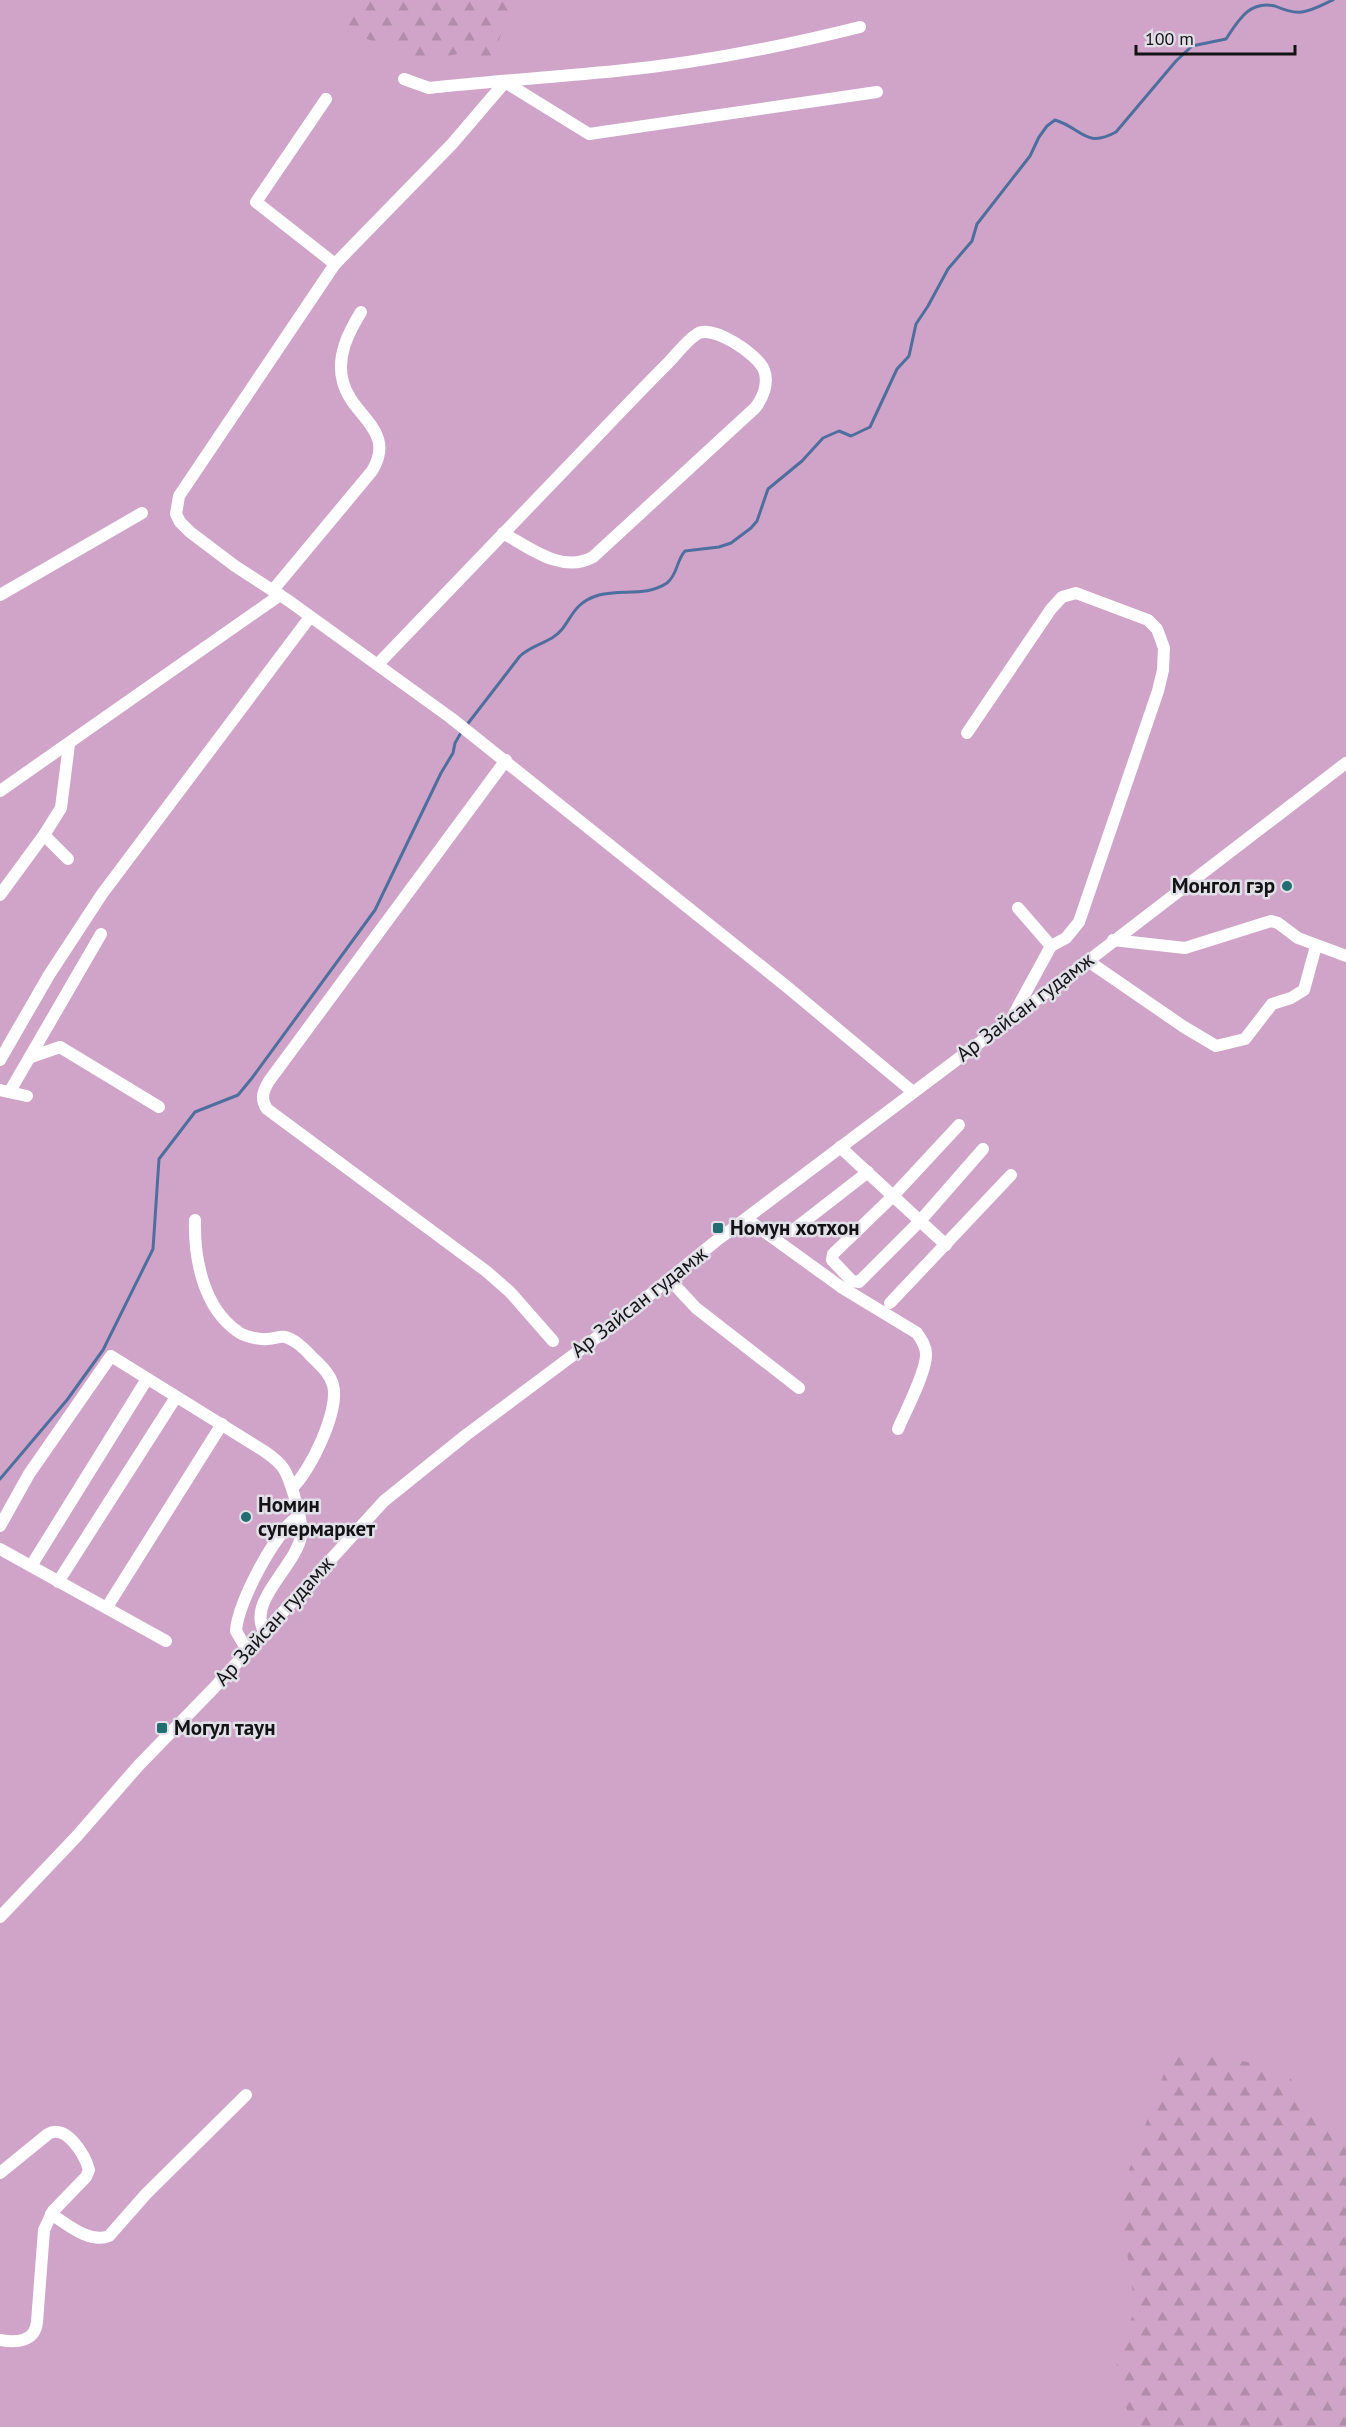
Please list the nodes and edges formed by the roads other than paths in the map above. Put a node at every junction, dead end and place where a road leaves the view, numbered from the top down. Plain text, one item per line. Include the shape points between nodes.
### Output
1 (860, 27) dead end
2 (404, 79) dead end
3 (506, 82) junction
4 (877, 92) dead end
5 (326, 99) dead end
6 (335, 264) junction
7 (361, 312) dead end
8 (142, 513) dead end
9 (503, 533) junction
10 (276, 593) junction
11 (0, 596) edge
12 (310, 617) junction
13 (378, 664) junction
14 (967, 733) dead end
15 (69, 744) junction
16 (506, 760) junction
17 (1346, 763) edge
18 (0, 791) edge
19 (44, 835) junction
20 (68, 859) dead end
21 (0, 895) edge
22 (1018, 908) dead end
23 (101, 934) dead end
24 (1113, 940) junction
25 (1051, 946) junction
26 (1316, 946) junction
27 (1346, 956) edge
28 (1088, 961) junction
29 (1012, 1018) junction
30 (31, 1057) junction
31 (0, 1060) edge
32 (5, 1091) edge
33 (913, 1092) junction
34 (27, 1096) dead end
35 (159, 1107) dead end
36 (959, 1125) dead end
37 (840, 1147) junction
38 (983, 1149) dead end
39 (868, 1173) junction
40 (1011, 1175) dead end
41 (893, 1196) junction
42 (747, 1219) junction
43 (195, 1220) dead end
44 (920, 1221) junction
45 (792, 1231) dead end
46 (946, 1245) junction
47 (670, 1280) junction
48 (890, 1303) dead end
49 (553, 1341) dead end
50 (147, 1379) junction
51 (799, 1388) dead end
52 (176, 1397) junction
53 (222, 1424) junction
54 (897, 1429) dead end
55 (292, 1488) junction
56 (299, 1516) junction
57 (0, 1526) edge
58 (0, 1549) edge
59 (31, 1566) junction
60 (58, 1582) junction
61 (107, 1607) junction
62 (264, 1631) junction
63 (166, 1641) dead end
64 (247, 1650) junction
65 (0, 1917) edge
66 (246, 2095) dead end
67 (0, 2173) edge
68 (51, 2214) junction
69 (0, 2340) edge

1 - 3 street via 711,58
2 - 3 street via 429,88
3 - 4 street via 589,134
3 - 6 street via 452,144
5 - 6 street via 256,202
6 - 10 street via 176,504 176,514 185,527
7 - 10 street via 348,336 341,366 343,383 381,442 379,459
8 - 11 street
9 - 9 street via 698,333 717,334 748,351 761,364 765,385 755,408 593,557 574,563 560,562
9 - 13 street
10 - 12 street
10 - 15 street
12 - 13 street
12 - 31 street via 102,894
13 - 16 street
14 - 25 street via 1062,597 1076,593 1142,616 1157,629 1164,648 1158,691 1079,922 1066,938
15 - 18 street
15 - 19 street via 61,808
16 - 33 street
16 - 49 street via 262,1095 263,1102 286,1123 486,1271
17 - 24 street, Ар Зайсан гудамж
19 - 20 street
19 - 21 street
22 - 25 street
23 - 30 street
24 - 26 street via 1185,948 1271,921
24 - 28 street, Ар Зайсан гудамж
25 - 29 street
26 - 27 street
26 - 28 street via 1304,990 1272,1004 1245,1039 1216,1046
28 - 29 street, Ар Зайсан гудамж
29 - 33 street, Ар Зайсан гудамж
30 - 32 street
30 - 35 street via 60,1047
32 - 34 street
33 - 37 street, Ар Зайсан гудамж
36 - 41 street
37 - 39 street
37 - 42 street, Ар Зайсан гудамж
38 - 44 street
39 - 41 street
39 - 45 street
40 - 46 street
41 - 44 street
41 - 44 street via 831,1257 852,1281 859,1282
42 - 47 street, Ар Зайсан гудамж
42 - 54 street via 841,1287 917,1333 924,1344 924,1368
43 - 55 street via 194,1240 203,1284 219,1315 238,1333 266,1340 284,1336 316,1361 333,1384 335,1399 329,1422 302,1477
44 - 46 street
46 - 48 street
47 - 51 street via 696,1308
47 - 62 street, Ар Зайсан гудамж via 384,1501
50 - 52 street
50 - 57 street via 111,1356 29,1474
50 - 59 street
52 - 53 street
52 - 60 street
53 - 55 street via 281,1463
53 - 61 street
55 - 56 street
56 - 62 street via 300,1540 261,1613
56 - 64 street via 281,1534 244,1601 236,1627
58 - 59 street
59 - 60 street
60 - 61 street
61 - 63 street
62 - 64 street, Ар Зайсан гудамж
64 - 65 street, Ар Зайсан гудамж
66 - 68 street via 109,2236 89,2236
67 - 68 street via 51,2132 65,2134 89,2171
68 - 69 street via 43,2238 36,2330 26,2339

